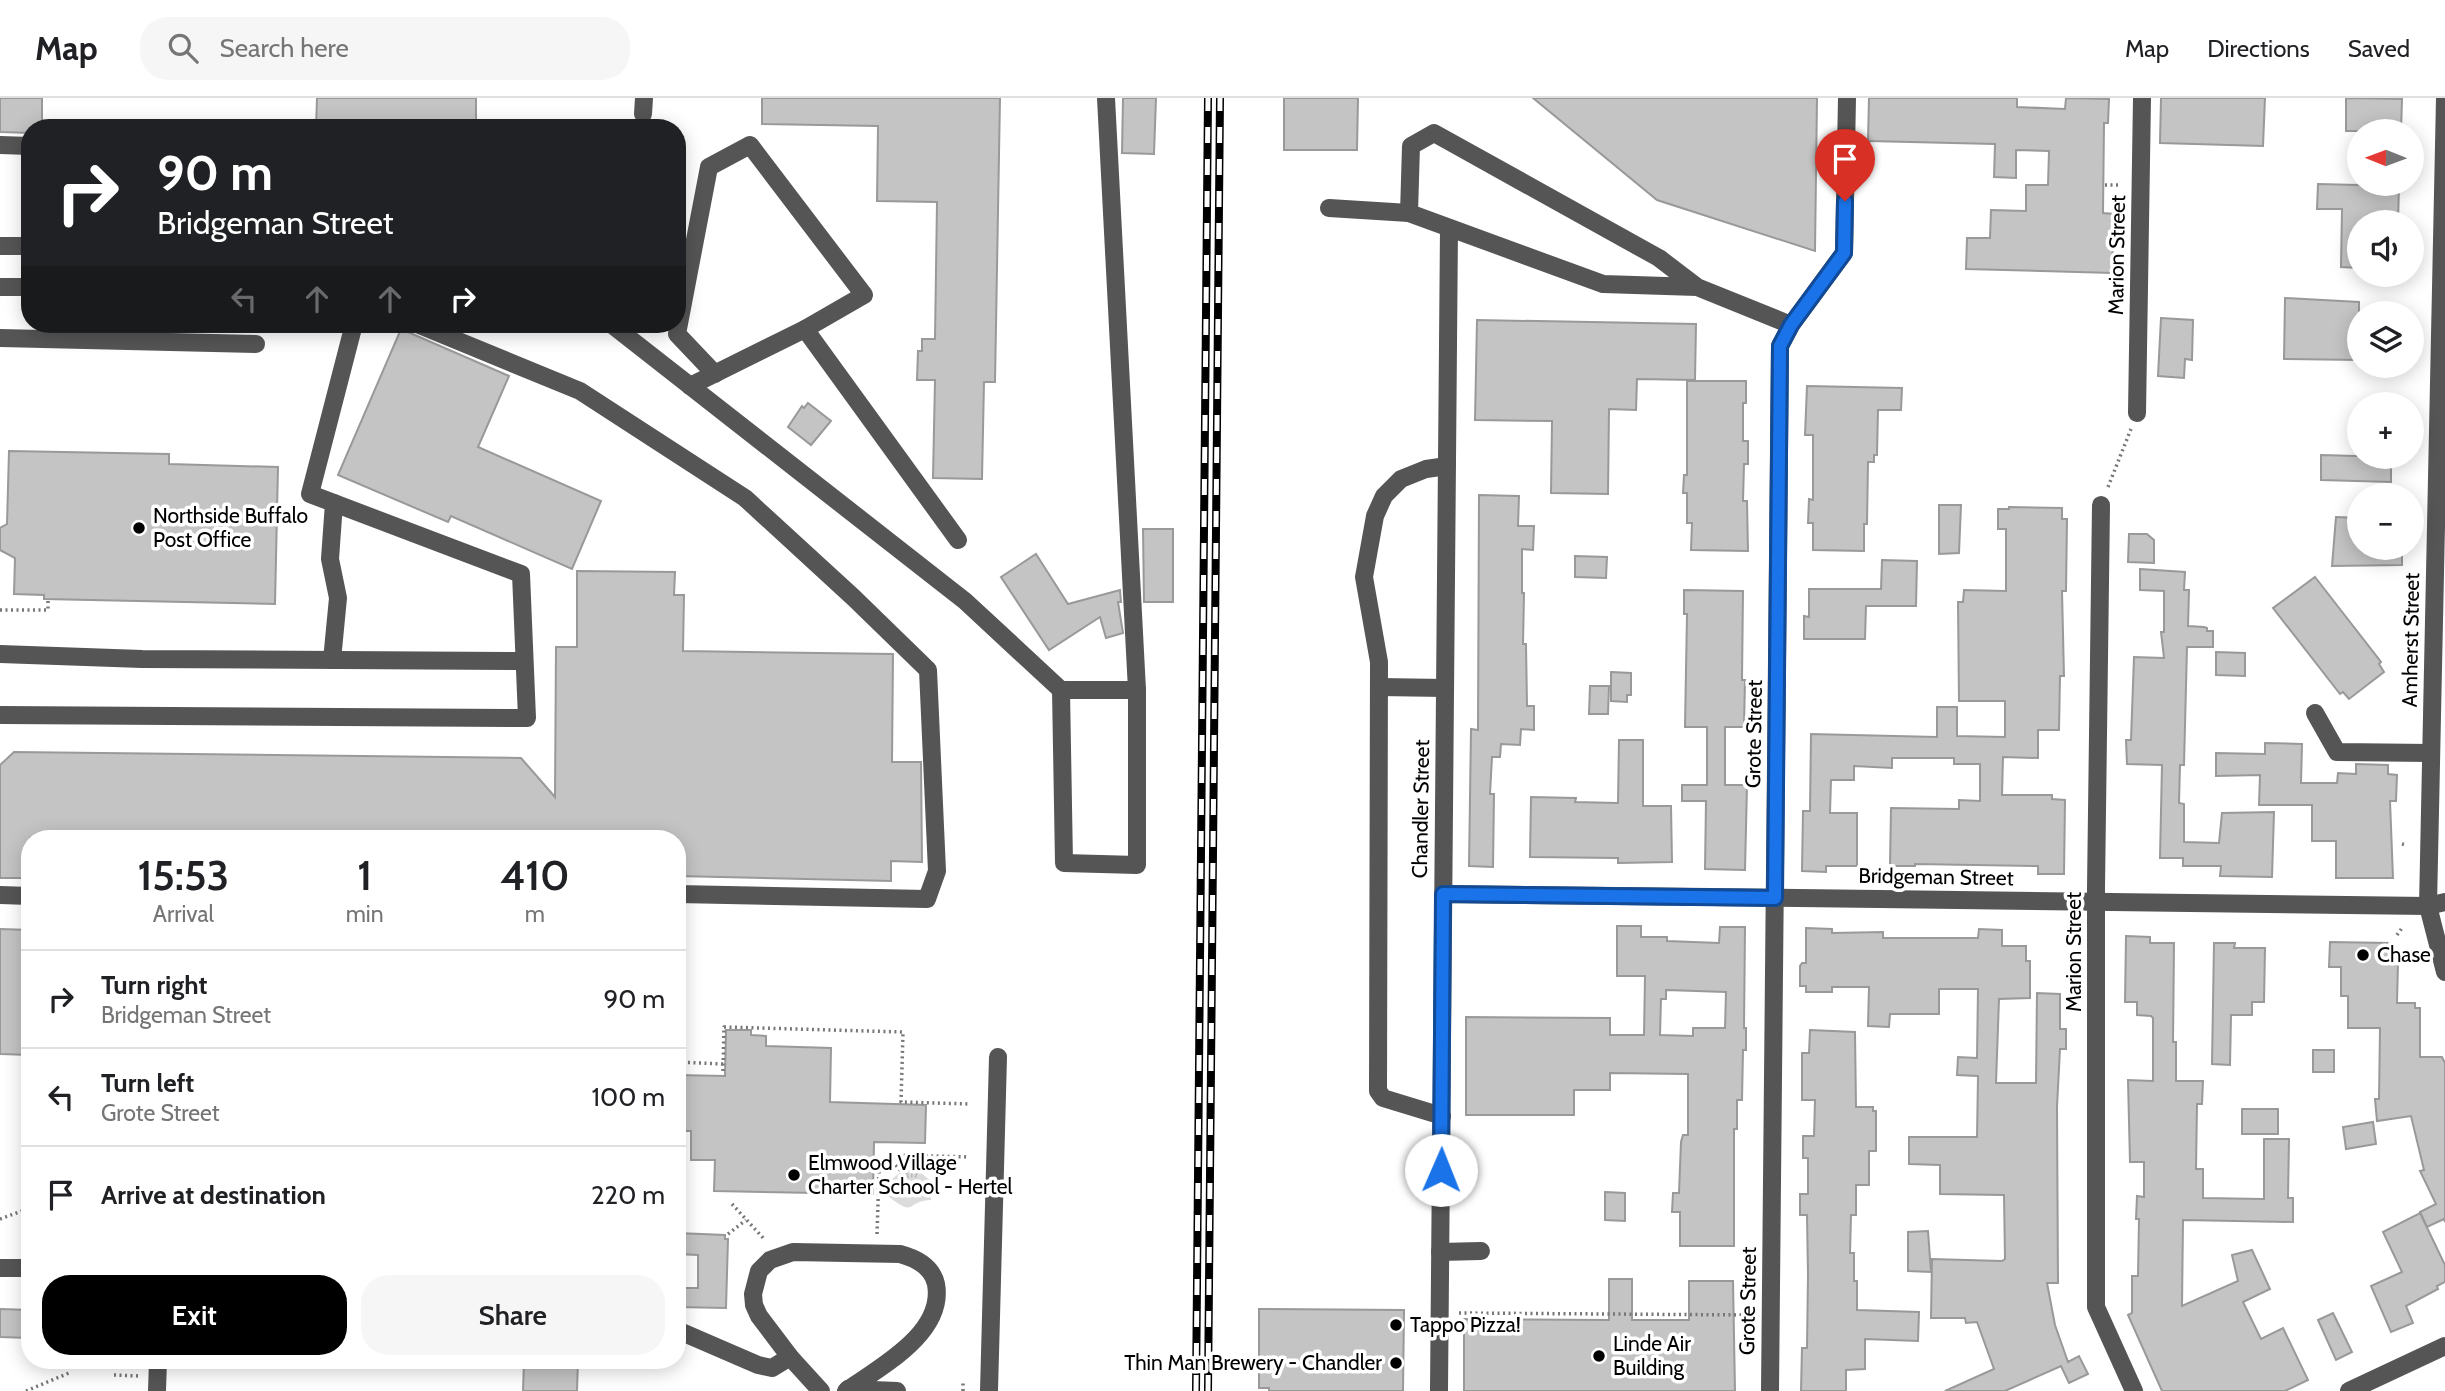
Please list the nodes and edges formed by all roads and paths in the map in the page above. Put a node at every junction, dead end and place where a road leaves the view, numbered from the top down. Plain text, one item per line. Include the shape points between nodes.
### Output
1 (1106, 98) edge
2 (1847, 98) edge
3 (2142, 98) edge
4 (2445, 98) edge
5 (0, 145) edge
6 (21, 146) edge
7 (2105, 185) dead end
8 (2118, 185) dead end
9 (1329, 208) dead end
10 (1409, 213) junction
11 (1449, 228) junction
12 (0, 246) edge
13 (21, 246) edge
14 (0, 287) edge
15 (21, 287) edge
16 (686, 287) edge
17 (1697, 287) junction
18 (1791, 325) junction
19 (806, 329) junction
20 (352, 333) edge
21 (439, 333) edge
22 (622, 333) edge
23 (677, 333) edge
24 (0, 338) edge
25 (256, 344) dead end
26 (715, 374) junction
27 (690, 386) junction
28 (2442, 387) edge
29 (2137, 413) joint
30 (2441, 449) edge
31 (1447, 466) junction
32 (334, 503) junction
33 (2101, 505) joint
34 (958, 540) dead end
35 (48, 601) dead end
36 (0, 610) edge
37 (0, 654) edge
38 (332, 660) junction
39 (524, 661) junction
40 (1378, 687) junction
41 (1445, 688) junction
42 (1061, 690) junction
43 (1137, 690) junction
44 (2315, 713) dead end
45 (0, 715) edge
46 (2431, 753) junction
47 (686, 894) edge
48 (1443, 894) junction
49 (0, 895) edge
50 (21, 895) edge
51 (1775, 898) junction
52 (2096, 904) junction
53 (2439, 907) edge
54 (2402, 928) dead end
55 (2397, 935) dead end
56 (2445, 972) edge
57 (998, 1057) dead end
58 (686, 1062) edge
59 (723, 1063) junction
60 (723, 1071) dead end
61 (970, 1104) dead end
62 (1441, 1115) junction
63 (969, 1157) dead end
64 (892, 1161) junction
65 (901, 1171) dead end
66 (732, 1204) dead end
67 (21, 1211) edge
68 (0, 1219) edge
69 (746, 1220) junction
70 (728, 1234) dead end
71 (877, 1238) dead end
72 (765, 1240) dead end
73 (1482, 1251) dead end
74 (1440, 1252) junction
75 (0, 1268) edge
76 (21, 1268) edge
77 (1440, 1312) junction
78 (1770, 1315) junction
79 (686, 1334) edge
80 (2445, 1346) edge
81 (790, 1357) junction
82 (69, 1373) dead end
83 (114, 1375) dead end
84 (963, 1381) dead end
85 (153, 1384) edge
86 (847, 1390) edge
87 (26, 1391) edge
88 (821, 1391) edge
89 (897, 1391) edge
90 (963, 1391) edge
91 (989, 1391) edge
92 (1439, 1391) edge
93 (1770, 1391) edge
94 (2134, 1391) edge
95 (2349, 1391) edge

1 - 43 street
2 - 18 street, Grote Street via 1844,253
3 - 29 street, Marion Street
4 - 28 street, Amherst Street
5 - 6 street
7 - 8 path
9 - 10 street
10 - 11 street
10 - 17 street via 1411,146 1434,133 1659,258
11 - 17 street via 1603,284
11 - 31 street, Chandler Street
12 - 13 street
14 - 15 street
16 - 19 street via 709,167 750,145 864,295
17 - 18 street
18 - 51 street, Grote Street via 1780,346
19 - 26 street
19 - 34 street
20 - 32 street via 310,494
21 - 47 street via 580,391 745,498 928,670 937,872 927,899
22 - 27 street
23 - 26 street
24 - 25 street
26 - 27 street
27 - 42 street via 965,601
28 - 30 street, Amherst Street
29 - 33 path
30 - 46 street, Amherst Street
31 - 40 street via 1401,479 1384,496 1375,516 1364,577 1379,662
31 - 41 street, Chandler Street
32 - 38 street via 330,559 338,598
32 - 39 street via 522,574
33 - 52 street, Marion Street
35 - 36 path via 48,610
37 - 38 street
38 - 39 street
39 - 45 street via 527,718
40 - 41 street
40 - 62 street via 1378,1091 1383,1098
41 - 48 street, Chandler Street
42 - 43 street
42 - 43 street via 1065,863 1137,865
44 - 46 street via 2337,752
46 - 53 street, Amherst Street
48 - 51 street, Bridgeman Street
48 - 62 street, Chandler Street
49 - 50 street
51 - 52 street, Bridgeman Street
51 - 78 street, Grote Street
52 - 53 street, Bridgeman Street
52 - 94 street, Marion Street via 2096,1307
53 - 56 street, Amherst Street
54 - 55 path
57 - 91 street
58 - 59 path
59 - 60 path
59 - 61 path via 724,1027 903,1032 901,1102
62 - 74 street, Chandler Street
63 - 64 path via 898,1156
64 - 65 path
64 - 71 path via 879,1171
66 - 69 path
67 - 68 path
69 - 70 path
69 - 72 path
73 - 74 street
74 - 77 street, Chandler Street
75 - 76 street
77 - 78 path
77 - 92 street, Chandler Street
78 - 93 street, Grote Street
79 - 81 street via 772,1368
80 - 95 street
81 - 86 street via 754,1305 754,1285 770,1260 793,1252 912,1257 935,1278 938,1297 934,1312 890,1361
81 - 88 street
82 - 87 path
83 - 85 path
84 - 90 path
86 - 89 street

